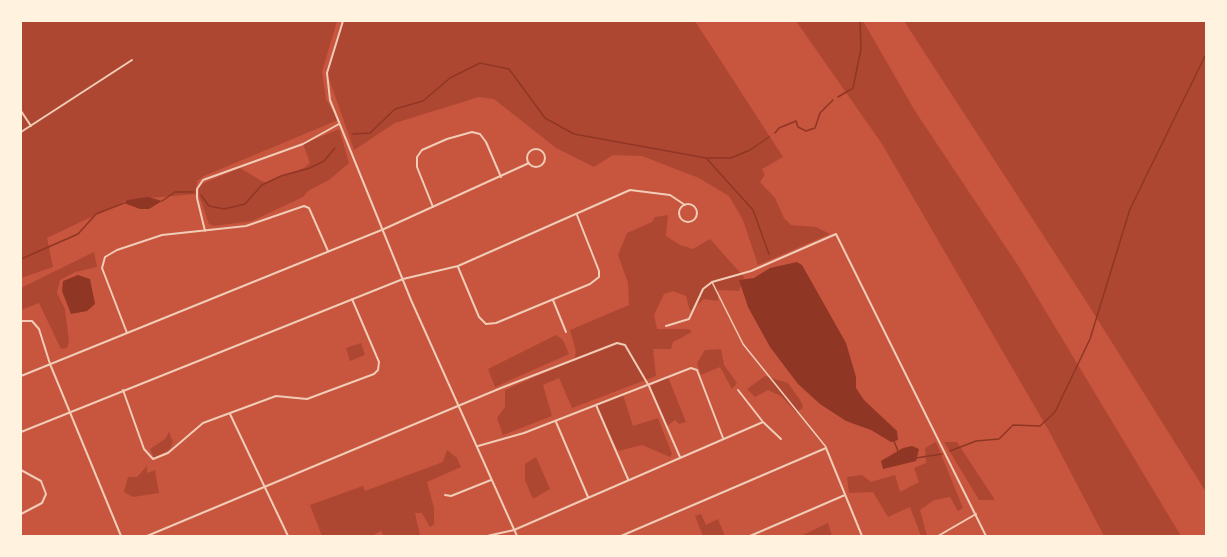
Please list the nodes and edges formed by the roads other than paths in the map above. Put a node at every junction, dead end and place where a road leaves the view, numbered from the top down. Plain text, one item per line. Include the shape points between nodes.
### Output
1 (343, 21) edge
2 (132, 60) dead end
3 (21, 111) edge
4 (339, 124) junction
5 (31, 126) junction
6 (21, 132) edge
7 (530, 163) junction
8 (501, 177) junction
9 (685, 205) junction
10 (433, 207) junction
11 (577, 214) junction
12 (384, 229) junction
13 (206, 231) junction
14 (328, 251) junction
15 (458, 266) junction
16 (403, 279) junction
17 (712, 282) junction
18 (352, 299) junction
19 (553, 300) junction
20 (21, 321) edge
21 (666, 326) dead end
22 (566, 332) dead end
23 (127, 333) junction
24 (50, 364) junction
25 (21, 376) edge
26 (649, 386) junction
27 (123, 390) junction
28 (738, 390) dead end
29 (596, 405) junction
30 (459, 407) junction
31 (70, 412) junction
32 (229, 413) junction
33 (555, 421) junction
34 (763, 422) junction
35 (21, 432) edge
36 (723, 438) junction
37 (781, 438) dead end
38 (477, 446) junction
39 (826, 448) junction
40 (680, 457) junction
41 (21, 470) edge
42 (628, 479) junction
43 (491, 480) junction
44 (264, 488) junction
45 (445, 495) dead end
46 (846, 495) junction
47 (588, 497) junction
48 (21, 514) edge
49 (976, 514) junction
50 (514, 530) junction
51 (121, 536) edge
52 (147, 536) edge
53 (288, 536) edge
54 (487, 536) edge
55 (517, 536) edge
56 (621, 536) edge
57 (750, 536) edge
58 (862, 536) edge
59 (938, 536) edge
60 (986, 536) edge

1 - 4 street via 327,73 330,100
2 - 5 street
3 - 5 street
4 - 12 street
4 - 13 street via 303,144 203,180 197,198
5 - 6 street
7 - 7 street via 541,165 545,161 543,153 531,151
7 - 8 street
8 - 10 street
8 - 10 street via 480,134 472,132 422,150 417,167
9 - 9 street via 681,217 691,222 697,210
9 - 11 street via 670,195 630,190
10 - 12 street
11 - 15 street
11 - 19 street via 599,277
12 - 14 street
12 - 16 street
13 - 14 street via 246,226 304,206 309,208
13 - 23 street via 162,236 105,257 102,268
14 - 23 street
15 - 16 street
15 - 19 street via 479,317 486,324
16 - 18 street
16 - 30 street
17 - 21 street via 703,289 689,318
17 - 39 lane via 743,344
17 - 49 street via 751,271 836,234
18 - 27 street
18 - 32 street via 377,357 378,370 314,397 276,396
19 - 22 street
20 - 24 street via 32,321 39,329
23 - 24 street
24 - 25 street
24 - 31 street
26 - 29 street
26 - 30 street via 626,345 617,343
26 - 36 street via 695,368
26 - 40 street
27 - 31 street
27 - 32 street via 144,449 153,459 168,453 203,423
28 - 34 street
29 - 33 street
29 - 42 street
30 - 38 street
30 - 44 street
31 - 35 street
31 - 51 street
32 - 44 street
33 - 38 street
33 - 47 street
34 - 36 street
34 - 37 street
36 - 40 street
38 - 43 street
39 - 46 street
39 - 56 street
40 - 42 street
41 - 48 street via 41,481 46,494 42,503
42 - 47 street
43 - 45 street
43 - 50 street
44 - 52 street
44 - 53 street
46 - 57 street
46 - 58 street
47 - 50 street
49 - 59 street
49 - 60 street
50 - 54 street
50 - 55 street

